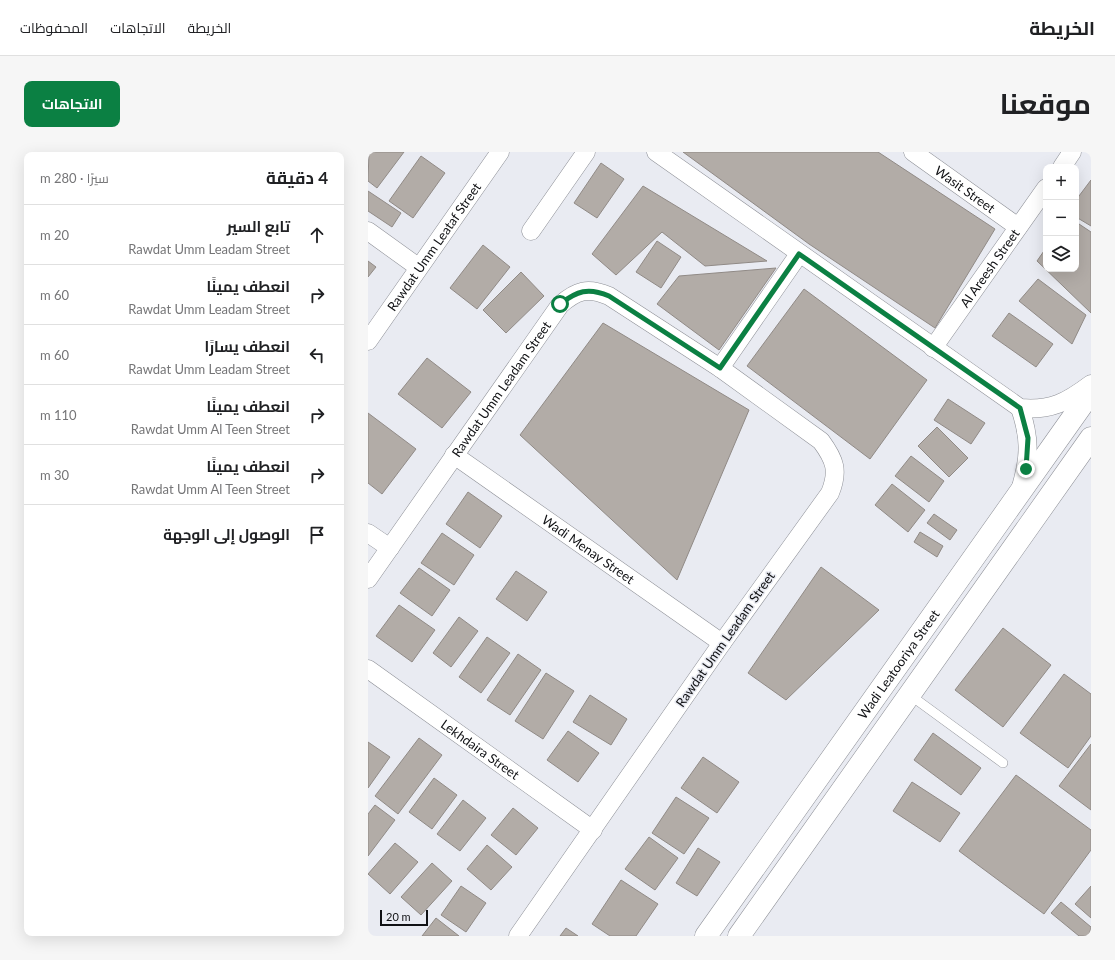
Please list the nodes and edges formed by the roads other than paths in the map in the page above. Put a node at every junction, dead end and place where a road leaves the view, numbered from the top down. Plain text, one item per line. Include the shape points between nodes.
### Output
1 (500, 152) edge
2 (586, 152) edge
3 (656, 152) edge
4 (913, 152) edge
5 (1072, 152) edge
6 (1064, 164) edge
7 (1043, 192) edge
8 (1018, 227) junction
9 (368, 230) edge
10 (531, 232) dead end
11 (799, 254) junction
12 (418, 267) junction
13 (368, 341) edge
14 (933, 348) junction
15 (720, 368) junction
16 (1091, 384) edge
17 (1091, 392) edge
18 (1020, 408) junction
19 (1091, 438) edge
20 (454, 455) junction
21 (1020, 493) junction
22 (368, 533) edge
23 (390, 548) junction
24 (368, 579) edge
25 (722, 643) junction
26 (368, 669) edge
27 (910, 695) junction
28 (1003, 763) dead end
29 (593, 830) junction
30 (518, 936) edge
31 (706, 936) edge
32 (739, 936) edge

1 - 12 street, Rawdat Umm Leataf Street
2 - 10 street
3 - 11 street
4 - 8 street, Wasit Street
5 - 6 street
7 - 8 street, Al Areesh Street
8 - 14 street, Al Areesh Street
9 - 12 street
11 - 14 street
11 - 15 street
12 - 13 street, Rawdat Umm Leataf Street
14 - 18 street
15 - 20 street, Rawdat Umm Leadam Street via 609,296 598,291 584,291 570,296 560,304
15 - 25 street, Rawdat Umm Leadam Street via 821,440 835,466 836,480 830,493
16 - 18 street via 1064,402 1036,409
17 - 21 street, Wadi Leatooriya Street
18 - 21 street via 1029,453
19 - 27 street, Wadi Leatooriya Street
20 - 23 street, Rawdat Umm Leadam Street
20 - 25 street, Wadi Menay Street
21 - 31 street, Wadi Leatooriya Street
22 - 23 street
23 - 24 street, Rawdat Umm Leadam Street
25 - 29 street, Rawdat Umm Leadam Street
26 - 29 street, Lekhdaira Street
27 - 28 lane
27 - 32 street, Wadi Leatooriya Street
29 - 30 street, Rawdat Umm Leadam Street

